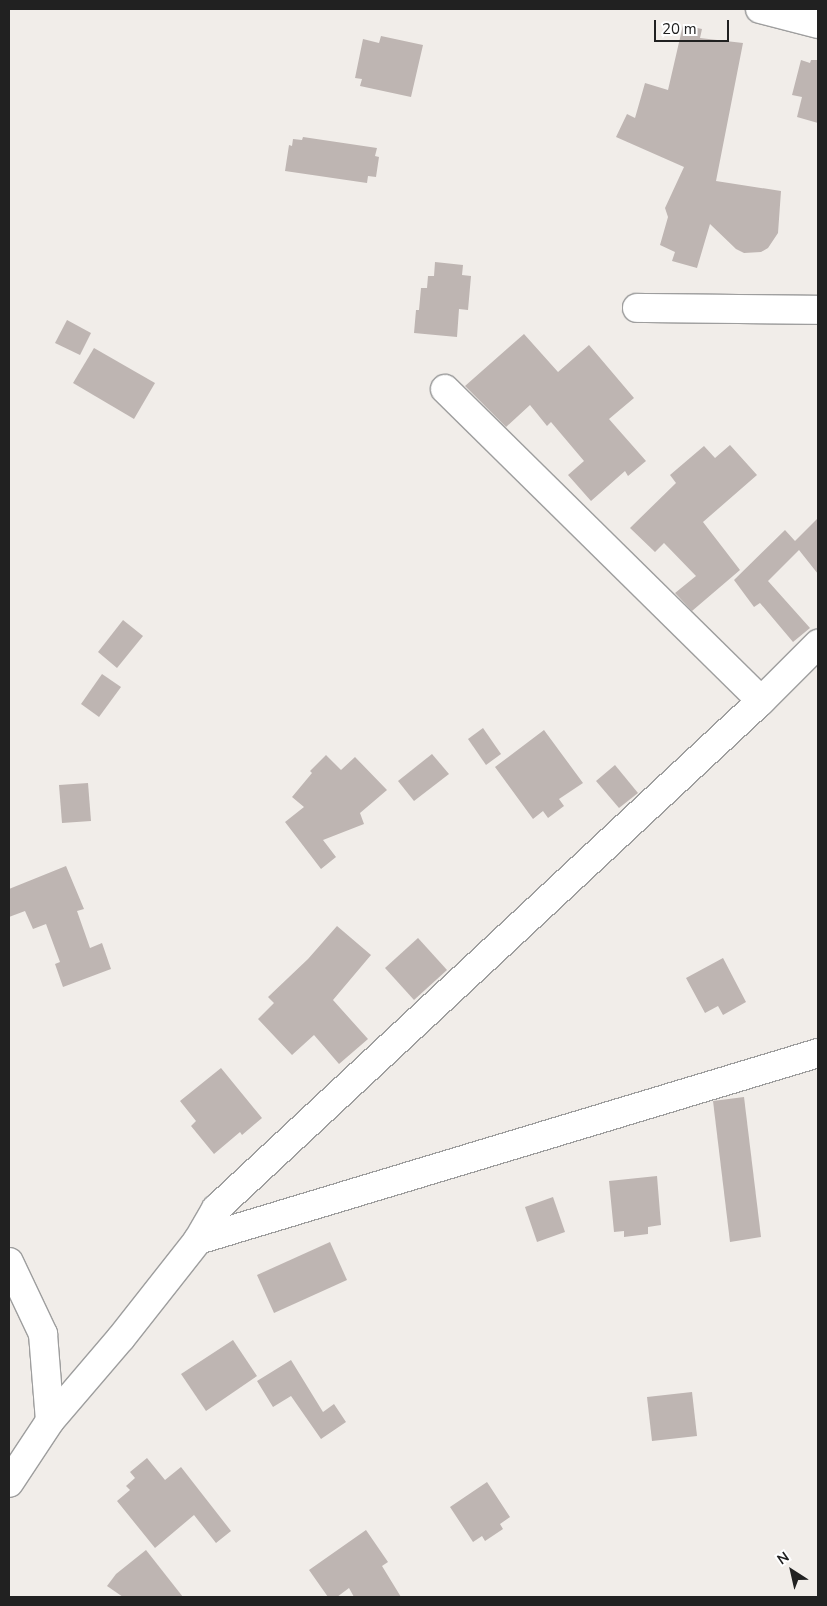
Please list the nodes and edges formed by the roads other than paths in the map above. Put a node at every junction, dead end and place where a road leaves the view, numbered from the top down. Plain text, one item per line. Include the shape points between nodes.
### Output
1 (760, 9) edge
2 (818, 24) edge
3 (637, 308) dead end
4 (818, 310) edge
5 (445, 389) dead end
6 (818, 644) edge
7 (761, 701) junction
8 (818, 1053) edge
9 (198, 1240) junction
10 (9, 1262) edge
11 (50, 1421) junction
12 (9, 1483) edge

1 - 2 street
3 - 4 street
5 - 7 street
6 - 7 street
7 - 9 street via 216,1209
8 - 9 street
9 - 11 street
10 - 11 street via 43,1334
11 - 12 street

